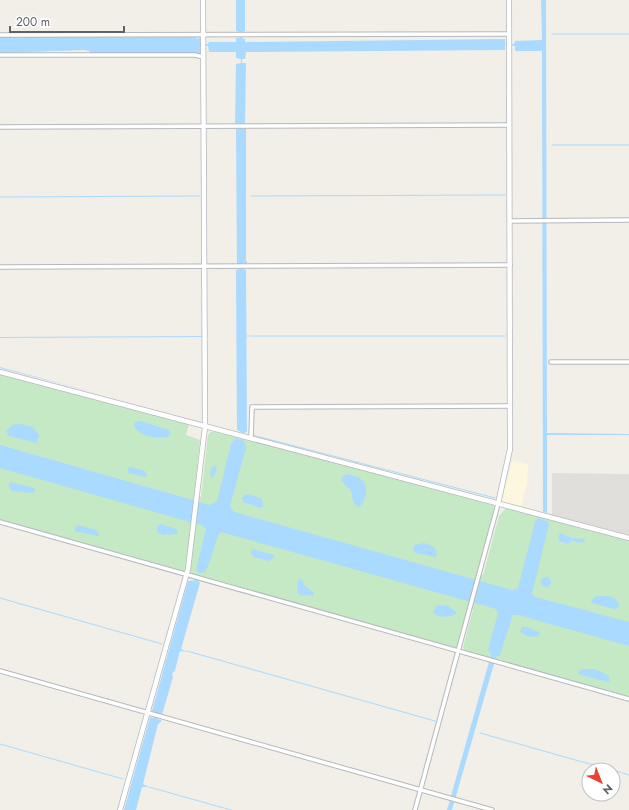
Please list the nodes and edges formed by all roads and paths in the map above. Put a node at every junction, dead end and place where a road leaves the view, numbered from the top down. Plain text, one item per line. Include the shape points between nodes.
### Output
1 (203, 0) edge
2 (509, 0) edge
3 (509, 34) junction
4 (0, 35) edge
5 (203, 35) junction
6 (0, 55) edge
7 (203, 57) junction
8 (509, 125) junction
9 (203, 126) junction
10 (0, 127) edge
11 (629, 220) edge
12 (510, 221) junction
13 (510, 265) junction
14 (204, 266) junction
15 (0, 267) edge
16 (551, 362) dead end
17 (629, 362) edge
18 (0, 372) edge
19 (510, 406) junction
20 (205, 427) junction
21 (250, 438) junction
22 (498, 504) junction
23 (0, 522) edge
24 (629, 538) edge
25 (187, 574) junction
26 (460, 651) junction
27 (0, 671) edge
28 (629, 698) edge
29 (148, 713) junction
30 (420, 790) junction
31 (120, 810) edge
32 (415, 810) edge
33 (492, 810) edge

1 - 5 street
2 - 3 street
3 - 5 street
3 - 8 street
4 - 5 street
5 - 7 street
6 - 7 street
7 - 9 street
8 - 9 street
8 - 12 street
9 - 10 street
9 - 14 street
11 - 12 street
12 - 13 street
13 - 14 street
13 - 19 street
14 - 15 street
14 - 20 street
16 - 17 street
18 - 20 street
19 - 21 street via 252,407
19 - 22 street via 509,461
20 - 21 street
20 - 25 street
21 - 22 street
22 - 24 street
22 - 26 street
23 - 25 street
25 - 26 street
25 - 29 street
26 - 28 street
26 - 30 street
27 - 29 street
29 - 30 street
29 - 31 street
30 - 32 street
30 - 33 street

